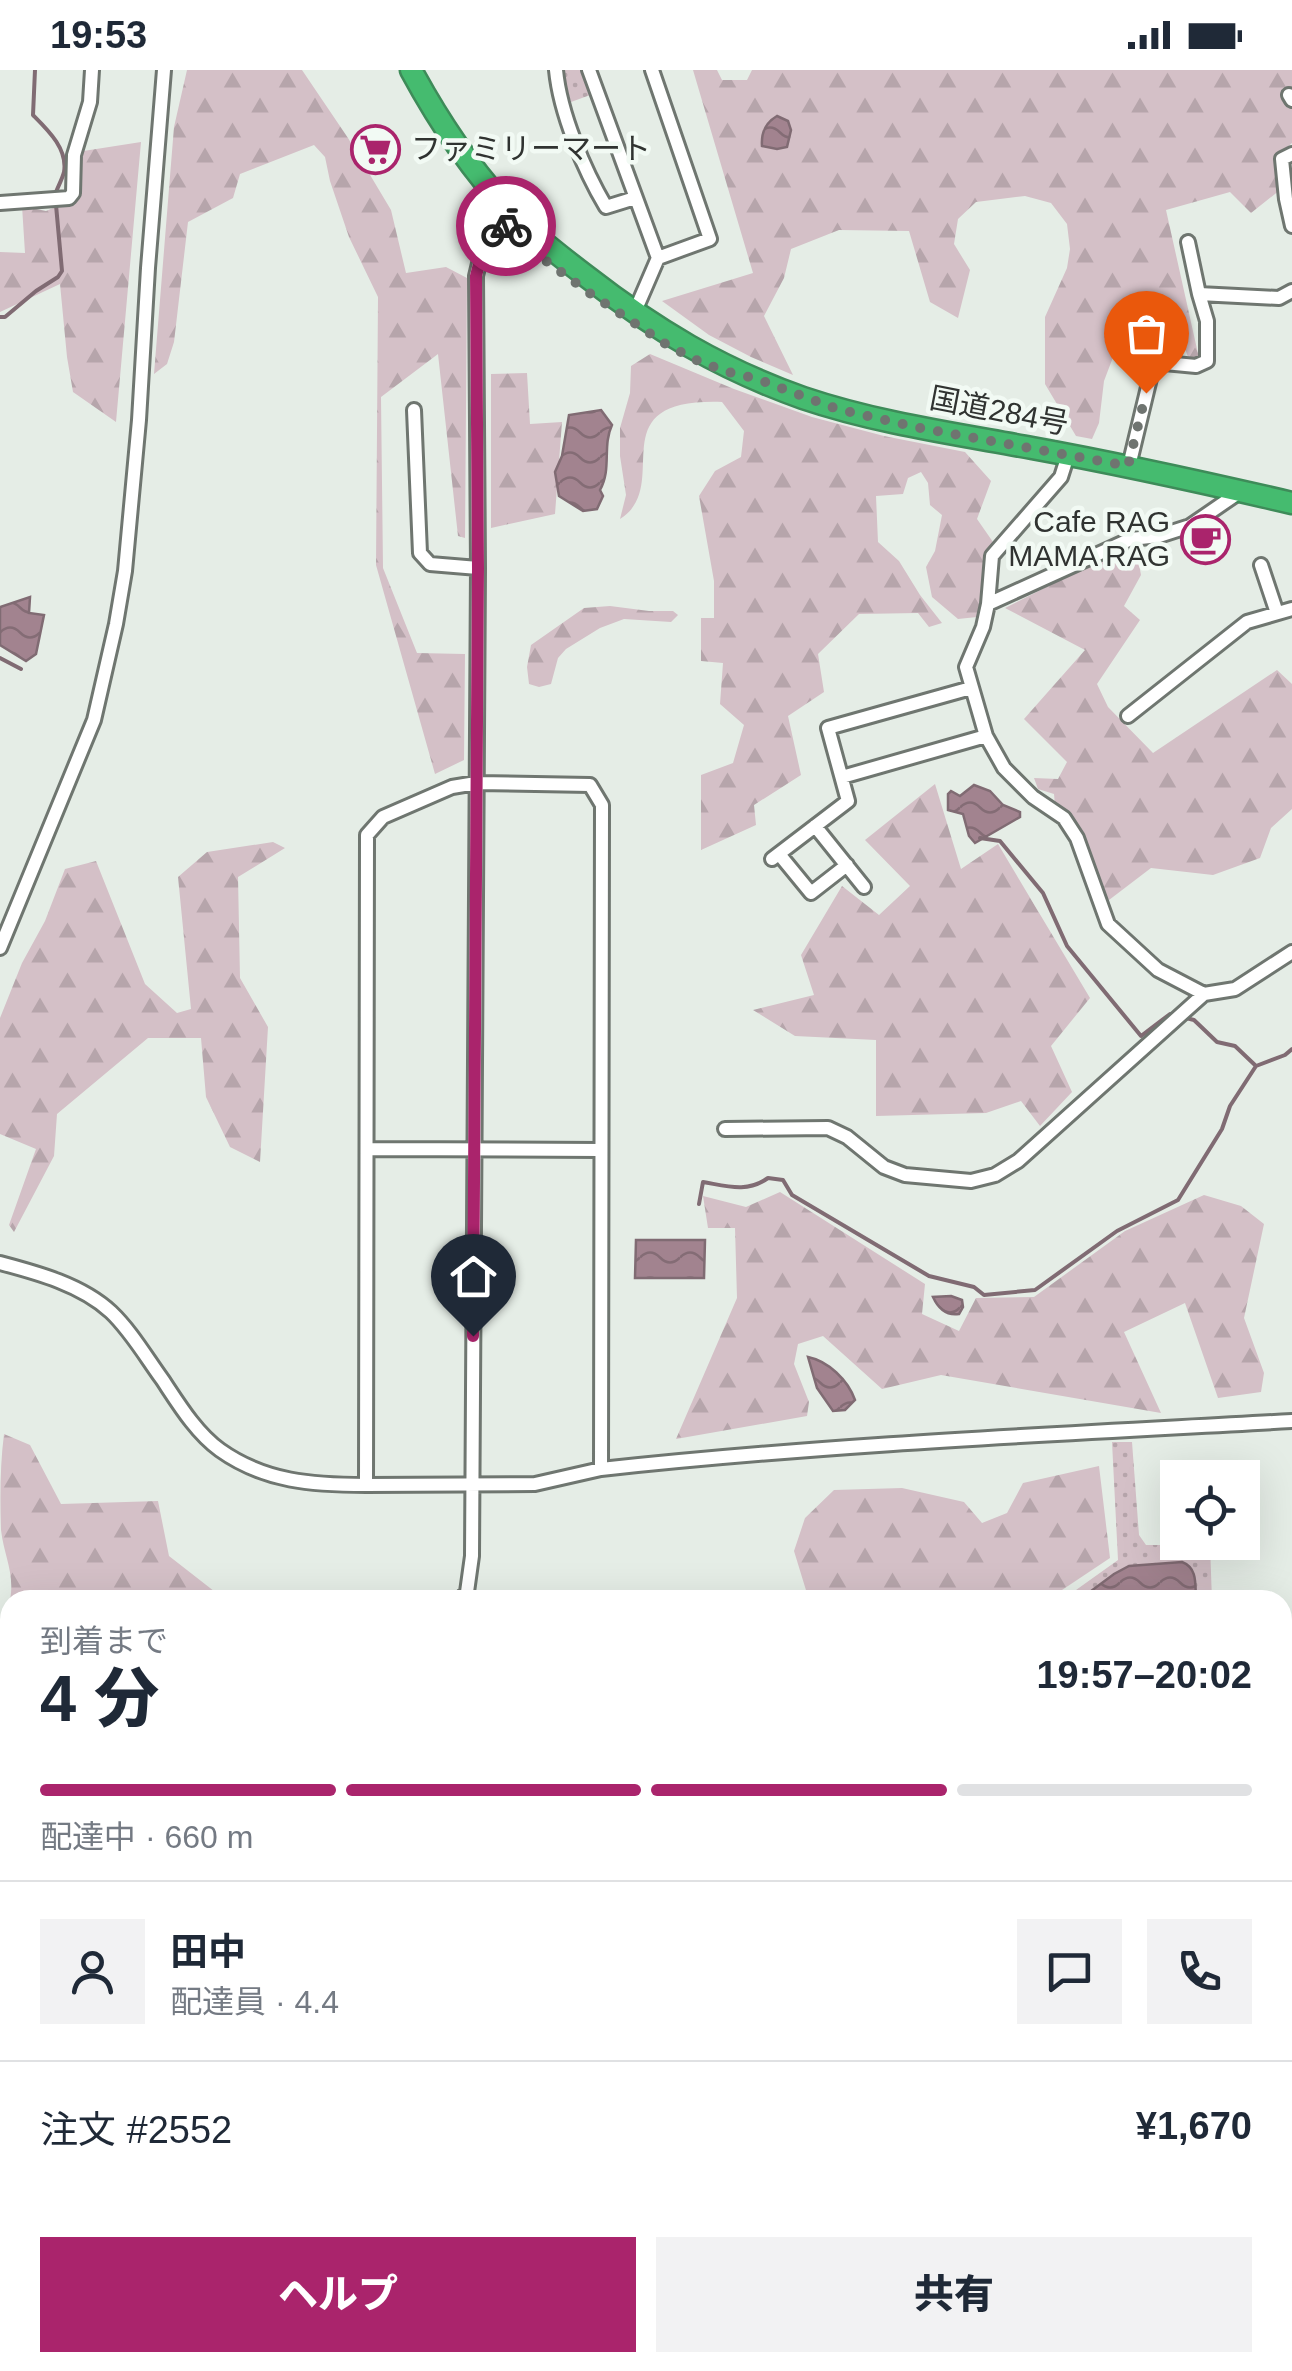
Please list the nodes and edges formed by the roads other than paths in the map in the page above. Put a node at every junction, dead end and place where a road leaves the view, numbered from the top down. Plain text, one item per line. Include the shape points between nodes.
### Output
1 (92, 70) edge
2 (164, 70) edge
3 (395, 70) edge
4 (411, 70) edge
5 (556, 70) edge
6 (652, 70) edge
7 (593, 71) edge
8 (1292, 154) edge
9 (635, 198) junction
10 (0, 203) edge
11 (506, 217) junction
12 (1292, 226) edge
13 (1188, 242) dead end
14 (658, 258) junction
15 (1292, 291) edge
16 (1198, 294) junction
17 (630, 310) junction
18 (757, 379) junction
19 (414, 410) dead end
20 (1068, 455) junction
21 (1128, 466) junction
22 (1241, 492) junction
23 (1292, 503) edge
24 (1261, 565) dead end
25 (478, 568) junction
26 (988, 604) junction
27 (1292, 608) edge
28 (1276, 613) junction
29 (971, 688) junction
30 (1128, 716) dead end
31 (986, 736) junction
32 (842, 777) junction
33 (476, 783) junction
34 (816, 826) junction
35 (846, 865) junction
36 (864, 887) dead end
37 (0, 948) edge
38 (1292, 952) edge
39 (1204, 994) junction
40 (725, 1129) dead end
41 (368, 1150) junction
42 (473, 1150) junction
43 (601, 1150) junction
44 (0, 1263) edge
45 (1292, 1421) edge
46 (601, 1469) junction
47 (473, 1484) junction
48 (366, 1485) junction
49 (467, 1590) edge

1 - 10 street via 69,198
2 - 37 street via 136,458 116,624 94,720
3 - 11 highway, 国道284号 via 464,178
4 - 11 highway, 国道284号
5 - 9 street via 596,191 606,206
6 - 14 street via 710,239
7 - 9 street
8 - 12 street via 1282,159
9 - 14 street
11 - 17 highway, 国道284号
11 - 18 highway, 国道284号 via 534,252 667,345
11 - 25 street via 482,252 476,276
13 - 16 street
14 - 17 street
15 - 16 street via 1279,298
16 - 21 street via 1207,321 1206,361 1154,362
17 - 18 highway, 国道284号
18 - 20 highway, 国道284号 via 837,409
19 - 25 street via 420,554 430,564
20 - 21 highway, 国道284号
20 - 26 street via 1061,477 992,556
21 - 22 highway, 国道284号
22 - 23 highway, 国道284号
22 - 26 street via 1190,526 1131,539
24 - 28 street
25 - 33 street
26 - 29 street via 966,667
27 - 28 street
28 - 30 street via 1247,622
29 - 31 street
29 - 32 street via 828,728
31 - 32 street
31 - 39 street via 1004,768 1064,818 1077,838 1108,924 1158,970
32 - 34 street via 848,801
33 - 41 street via 383,817 367,834
33 - 42 street
33 - 43 street via 590,785 602,806
34 - 35 street
34 - 35 street via 775,857 811,894
35 - 36 street
38 - 39 street via 1235,989
39 - 40 street via 995,1175 971,1181 905,1176 828,1128
41 - 42 street
41 - 48 street
42 - 43 street
42 - 47 street
43 - 46 street
44 - 48 street via 44,1275 109,1310 179,1405 218,1448 247,1466 314,1485
45 - 46 street via 956,1438
46 - 47 street via 535,1484
47 - 48 street
47 - 49 street

